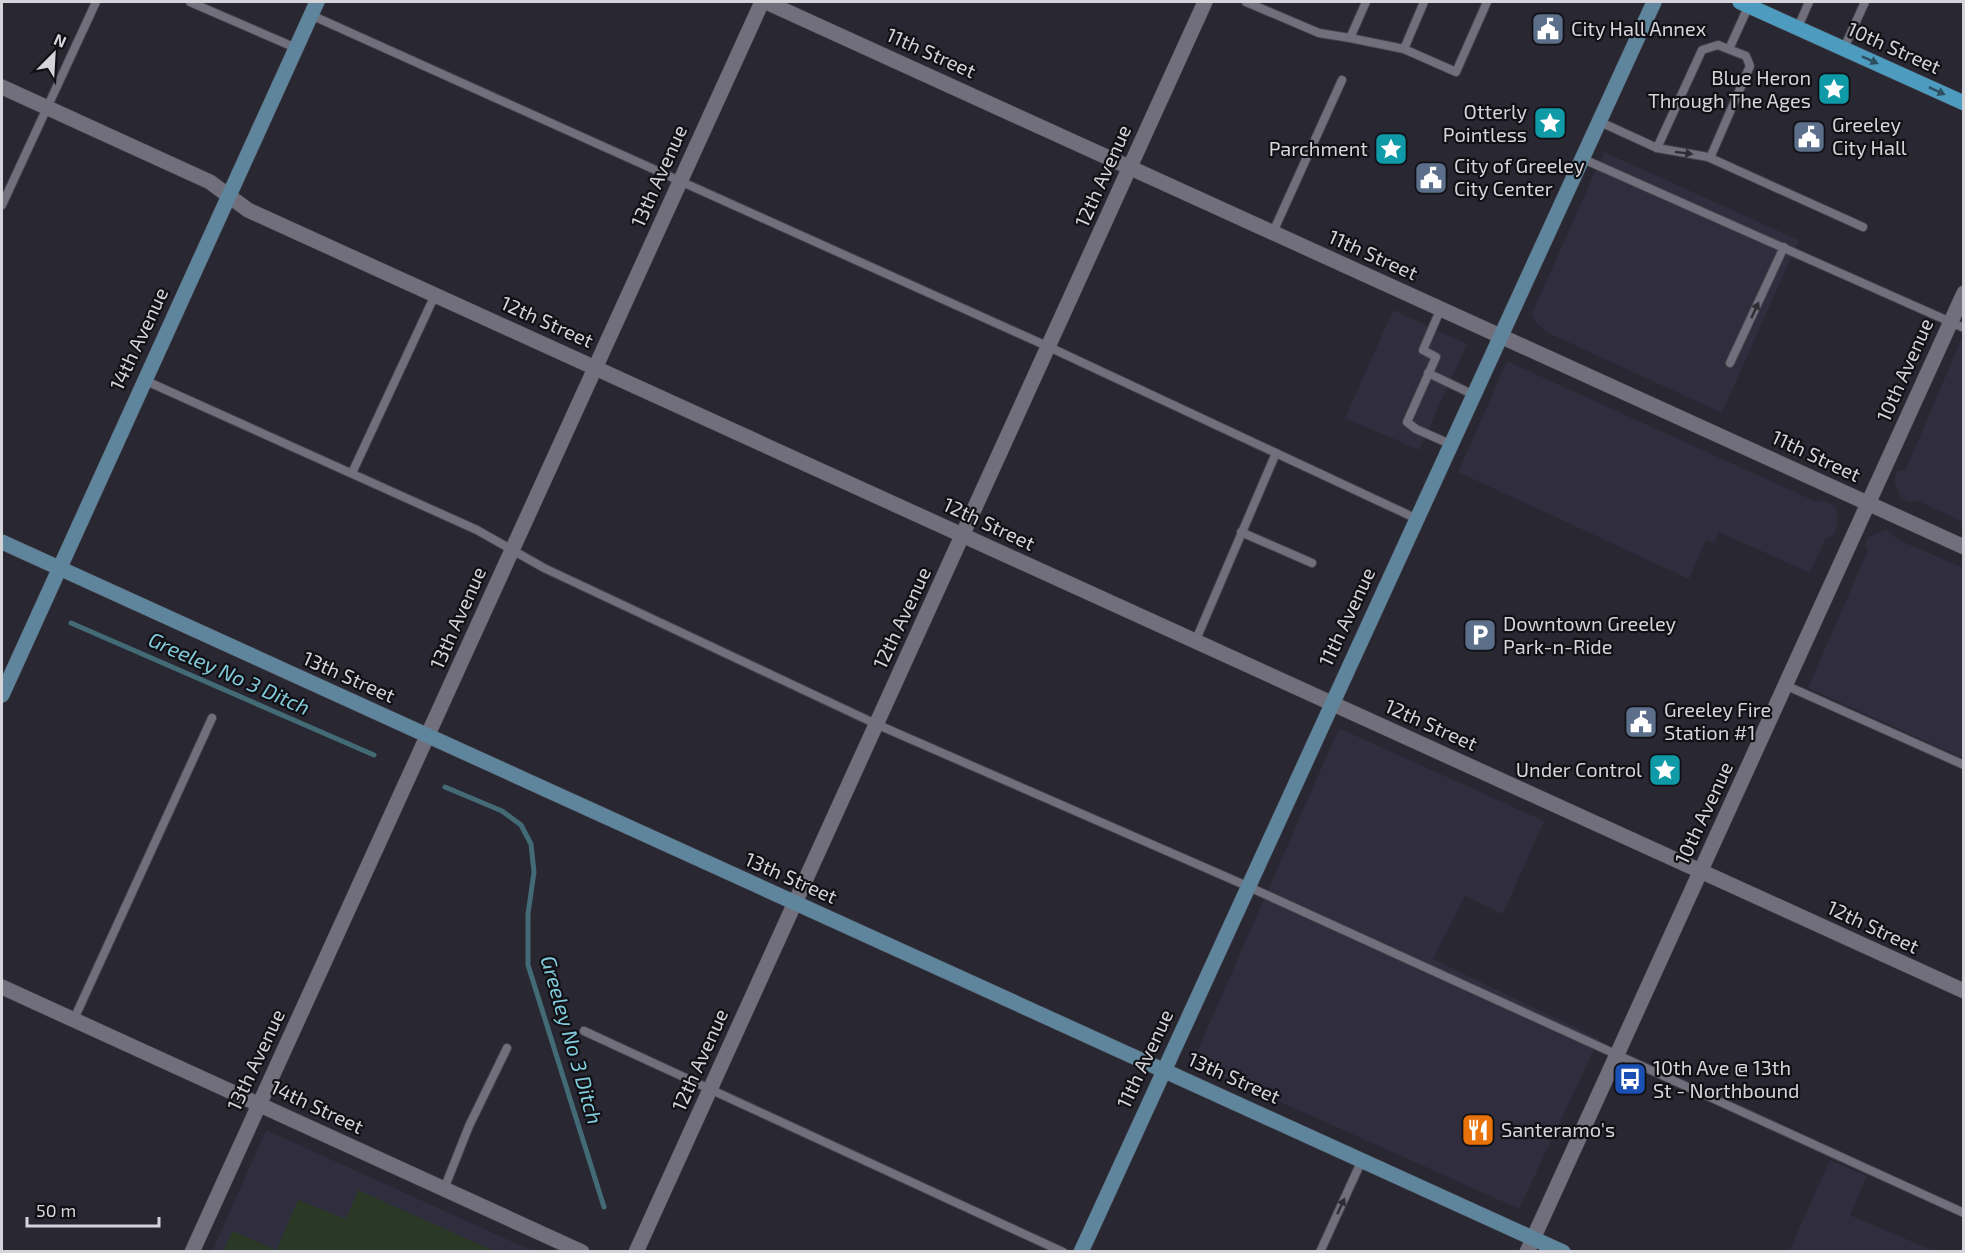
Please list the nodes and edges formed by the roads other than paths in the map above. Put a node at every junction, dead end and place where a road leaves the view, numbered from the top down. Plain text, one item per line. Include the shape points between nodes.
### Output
1 (96, 2) edge
2 (190, 2) edge
3 (764, 2) edge
4 (1205, 2) edge
5 (1246, 2) edge
6 (1366, 2) edge
7 (1424, 2) edge
8 (1487, 2) edge
9 (1653, 2) edge
10 (1809, 2) edge
11 (1865, 2) edge
12 (1752, 4) edge
13 (314, 8) edge
14 (1798, 27) junction
15 (1350, 38) junction
16 (296, 48) junction
17 (1844, 48) junction
18 (1404, 49) junction
19 (1729, 49) junction
20 (1342, 80) dead end
21 (2, 87) edge
22 (1964, 103) edge
23 (47, 108) junction
24 (1598, 121) junction
25 (1657, 148) junction
26 (1581, 158) junction
27 (1710, 158) junction
28 (1130, 166) junction
29 (680, 182) junction
30 (228, 197) junction
31 (2, 206) edge
32 (1863, 227) dead end
33 (1273, 232) junction
34 (1784, 247) junction
35 (1964, 293) edge
36 (435, 295) junction
37 (1441, 308) junction
38 (1957, 325) edge
39 (1499, 335) junction
40 (1049, 346) junction
41 (1730, 363) dead end
42 (595, 368) junction
43 (1428, 374) junction
44 (144, 380) junction
45 (1472, 394) junction
46 (1450, 444) junction
47 (1276, 453) junction
48 (352, 473) junction
49 (1868, 503) junction
50 (1415, 518) junction
51 (1241, 532) junction
52 (963, 535) junction
53 (2, 542) edge
54 (1964, 547) edge
55 (511, 550) junction
56 (1312, 563) dead end
57 (60, 568) junction
58 (1195, 642) junction
59 (1785, 685) junction
60 (2, 695) edge
61 (1330, 704) junction
62 (212, 718) dead end
63 (876, 724) junction
64 (428, 736) junction
65 (1964, 765) edge
66 (1700, 871) junction
67 (1247, 886) junction
68 (795, 902) junction
69 (2, 987) edge
70 (1964, 991) edge
71 (74, 1019) junction
72 (584, 1031) dead end
73 (507, 1048) dead end
74 (1616, 1056) junction
75 (1164, 1070) junction
76 (710, 1090) junction
77 (260, 1103) junction
78 (1362, 1160) junction
79 (444, 1189) junction
80 (1964, 1213) edge
81 (1530, 1245) edge
82 (192, 1251) edge
83 (582, 1251) edge
84 (636, 1251) edge
85 (1063, 1251) edge
86 (1081, 1251) edge
87 (1320, 1251) edge
88 (1563, 1251) edge

1 - 23 lane
2 - 16 lane
3 - 28 street, 11th Street
3 - 29 street, 13th Avenue
4 - 28 street, 12th Avenue
5 - 15 lane via 1319,33
6 - 15 lane
7 - 18 lane
8 - 18 lane via 1456,72
9 - 24 street, 11th Avenue
10 - 14 lane
11 - 17 lane
12 - 14 main road, 10th Street
12 - 19 lane
13 - 16 street, 14th Avenue
13 - 29 lane
14 - 17 main road, 10th Street
15 - 18 lane
16 - 30 street, 14th Avenue
17 -> 22 main road, 10th Street
19 - 25 lane via 1714,45 1702,50
19 - 27 lane via 1746,56 1750,66
20 - 33 lane
21 - 23 street, 12th Street
23 - 30 street, 12th Street via 210,182
23 - 31 lane
24 - 25 lane
24 - 26 street, 11th Avenue
25 -> 27 lane
26 - 34 lane
26 - 39 street, 11th Avenue
27 - 32 lane
28 - 33 street, 11th Street
28 - 40 street, 12th Avenue
29 - 40 lane
29 - 42 street, 13th Avenue
30 - 36 street, 12th Street via 248,210
30 - 44 street, 14th Avenue
33 - 37 street, 11th Street
34 - 38 lane
41 -> 34 lane
35 - 38 street, 10th Avenue
36 - 42 street, 12th Street
36 - 48 lane
37 - 39 street, 11th Street
37 - 43 lane via 1423,350 1436,357
38 - 49 street, 10th Avenue
39 - 45 street, 11th Avenue
39 - 49 street, 11th Street
40 - 47 lane
40 - 52 street, 12th Avenue
42 - 52 street, 12th Street
42 - 55 street, 13th Avenue
43 - 45 lane
43 - 46 lane via 1407,422
44 - 48 lane
44 - 57 street, 14th Avenue
45 - 46 street, 11th Avenue
46 - 50 street, 11th Avenue
47 - 50 lane
47 - 51 lane
48 - 55 lane via 477,530
49 - 54 street, 11th Street
49 - 59 street, 10th Avenue
50 - 61 street, 11th Avenue
51 - 56 lane
51 - 58 lane
52 - 58 street, 12th Street
52 - 63 street, 12th Avenue
53 - 57 street, 13th Street
55 - 63 lane
55 - 64 street, 13th Avenue
57 - 60 street, 14th Avenue
57 - 64 street, 13th Street
58 - 61 street, 12th Street
59 - 65 lane
59 - 66 street, 10th Avenue
61 - 66 street, 12th Street
61 - 67 street, 11th Avenue
62 - 71 lane
63 - 67 lane
63 - 68 street, 12th Avenue
64 - 68 street, 13th Street
64 - 77 street, 13th Avenue
66 - 70 street, 12th Street
66 - 74 street, 10th Avenue
67 - 74 lane
67 - 75 street, 11th Avenue
68 - 75 street, 13th Street
68 - 76 street, 12th Avenue
69 - 71 street, 14th Street
71 - 77 street, 14th Street
72 - 76 lane
73 - 79 lane
74 - 80 lane
74 - 81 street, 10th Avenue
75 - 78 street, 13th Street
75 - 86 street, 11th Avenue
76 - 84 street, 12th Avenue
76 - 85 lane
77 - 79 street, 14th Street
77 - 82 street, 13th Avenue
78 - 81 street, 13th Street
87 -> 78 lane
79 - 83 street, 14th Street
81 - 88 street, 13th Street

